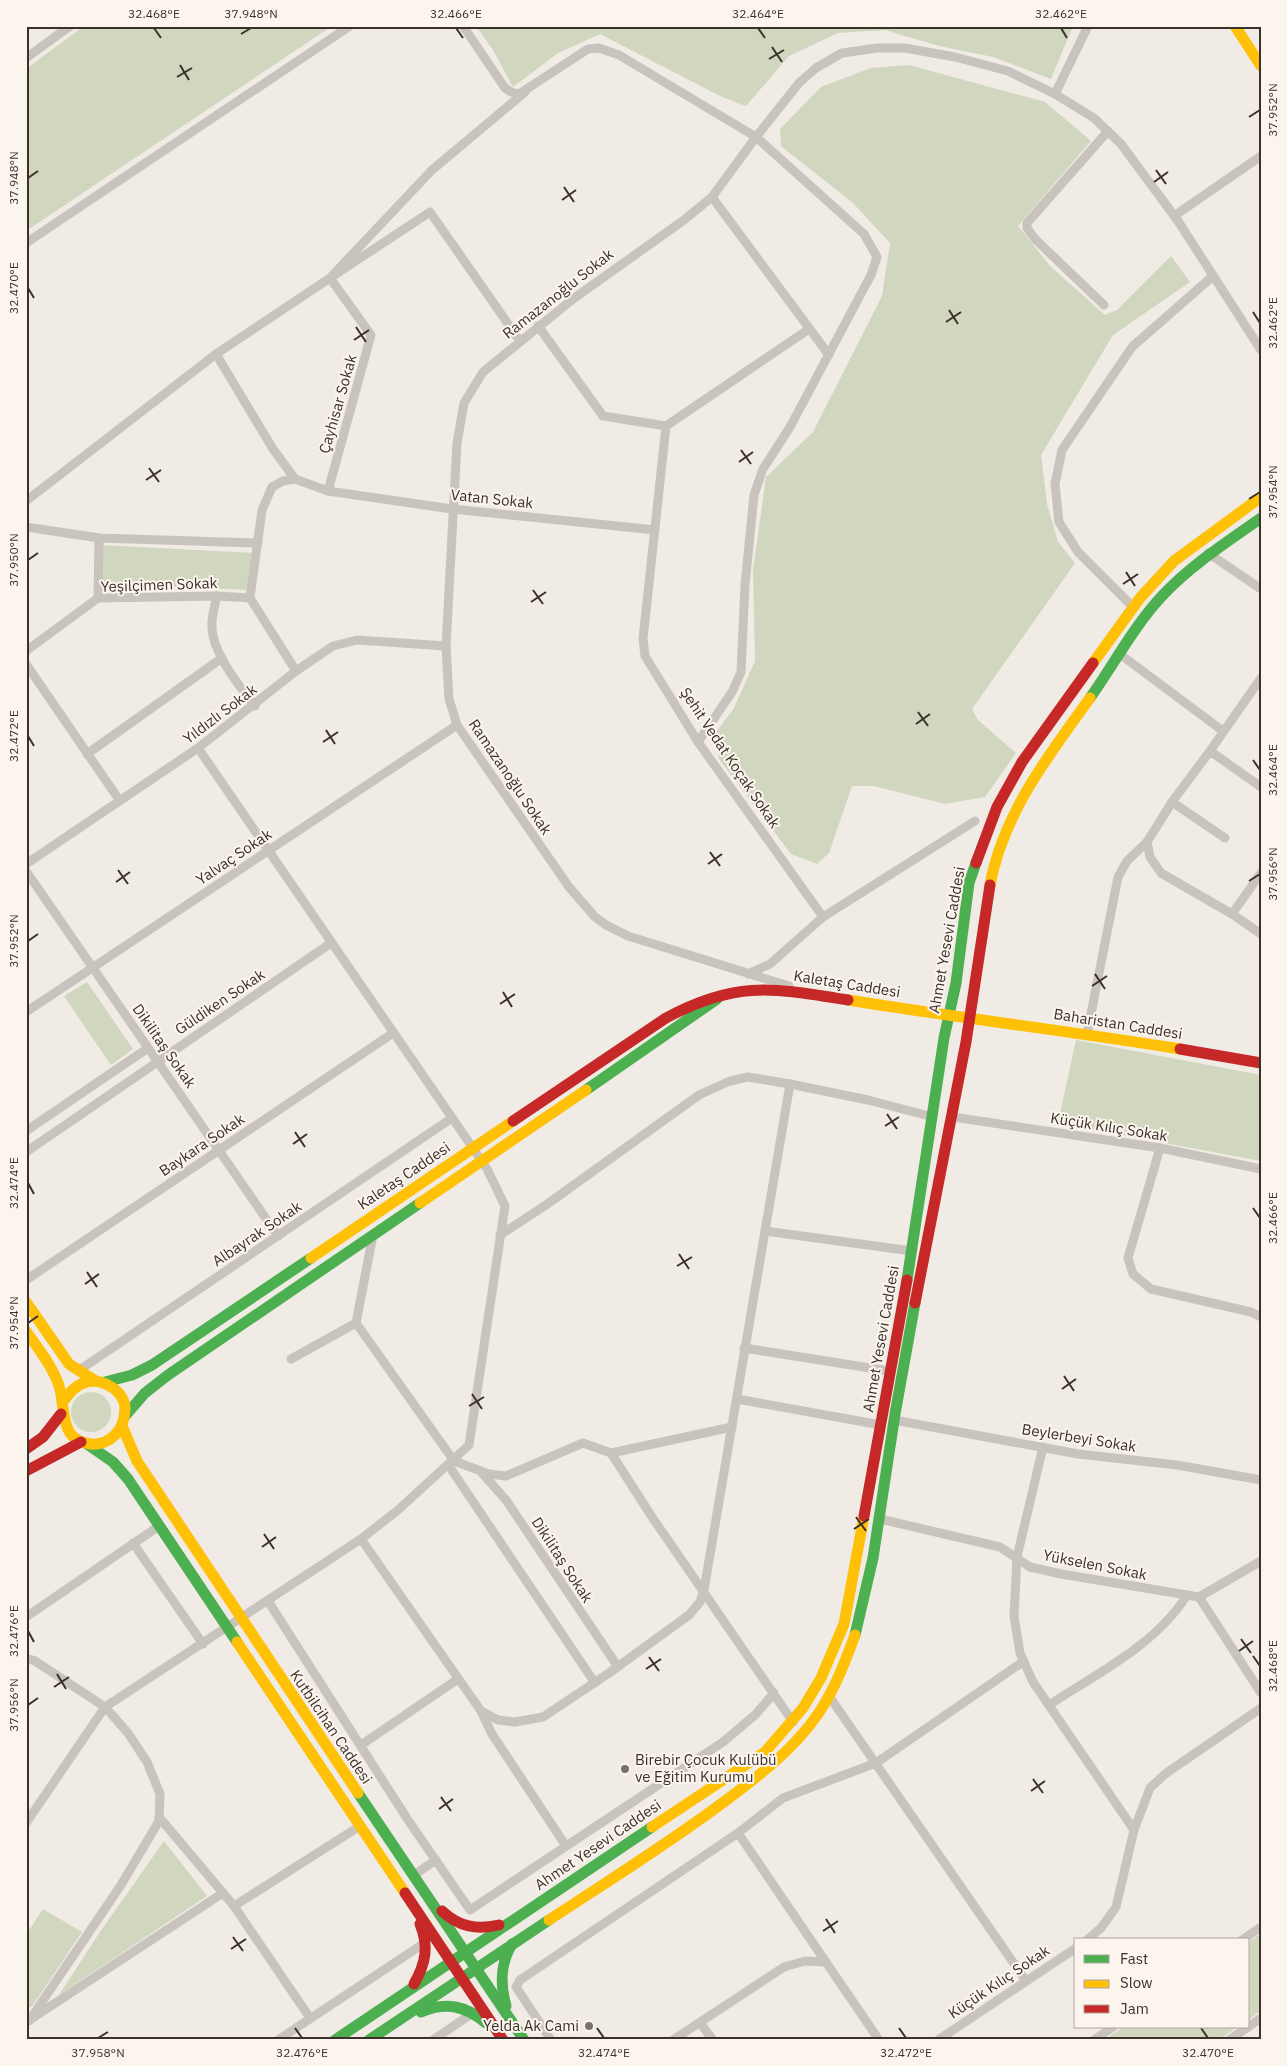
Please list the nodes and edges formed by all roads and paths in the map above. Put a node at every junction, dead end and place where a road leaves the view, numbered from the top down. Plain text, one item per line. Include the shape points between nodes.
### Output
1 (70, 26) edge
2 (350, 26) edge
3 (463, 26) edge
4 (1088, 26) edge
5 (1235, 26) edge
6 (26, 58) edge
7 (1261, 66) edge
8 (534, 85) junction
9 (1055, 94) junction
10 (1108, 131) junction
11 (756, 137) junction
12 (1261, 156) edge
13 (712, 197) junction
14 (1174, 216) junction
15 (26, 243) edge
16 (1214, 276) junction
17 (330, 278) junction
18 (1104, 305) dead end
19 (538, 326) junction
20 (810, 329) junction
21 (520, 340) junction
22 (1261, 350) edge
23 (216, 354) junction
24 (828, 355) junction
25 (666, 426) junction
26 (295, 479) junction
27 (328, 491) junction
28 (1261, 498) edge
29 (26, 501) edge
30 (452, 509) junction
31 (1261, 518) edge
32 (26, 527) edge
33 (655, 530) junction
34 (99, 538) junction
35 (258, 543) junction
36 (1208, 553) junction
37 (1261, 589) edge
38 (217, 596) junction
39 (98, 598) junction
40 (250, 598) junction
41 (1132, 608) junction
42 (446, 646) junction
43 (26, 651) edge
44 (1120, 655) junction
45 (222, 658) junction
46 (26, 664) edge
47 (296, 671) junction
48 (1261, 678) edge
49 (255, 706) junction
50 (457, 725) junction
51 (1223, 731) junction
52 (698, 742) junction
53 (198, 748) junction
54 (1210, 751) junction
55 (87, 754) junction
56 (1261, 787) edge
57 (120, 802) junction
58 (1172, 802) junction
59 (975, 821) dead end
60 (1224, 838) dead end
61 (1147, 842) junction
62 (269, 850) junction
63 (26, 864) edge
64 (26, 871) edge
65 (1261, 874) edge
66 (1232, 914) junction
67 (823, 917) junction
68 (1261, 934) edge
69 (331, 943) junction
70 (93, 968) junction
71 (748, 974) junction
72 (808, 992) junction
73 (720, 996) junction
74 (26, 1012) edge
75 (949, 1016) junction
76 (970, 1017) junction
77 (393, 1033) junction
78 (1087, 1034) junction
79 (148, 1048) junction
80 (158, 1062) junction
81 (1261, 1063) edge
82 (790, 1084) junction
83 (933, 1117) junction
84 (452, 1118) junction
85 (953, 1118) junction
86 (26, 1131) edge
87 (473, 1148) junction
88 (1160, 1148) junction
89 (219, 1150) junction
90 (26, 1152) edge
91 (481, 1161) junction
92 (1261, 1169) edge
93 (765, 1231) junction
94 (373, 1235) junction
95 (500, 1235) junction
96 (278, 1236) junction
97 (912, 1251) junction
98 (26, 1280) edge
99 (26, 1302) edge
100 (1261, 1317) edge
101 (356, 1323) junction
102 (26, 1330) edge
103 (744, 1348) junction
104 (291, 1359) dead end
105 (78, 1371) junction
106 (889, 1371) junction
107 (100, 1381) junction
108 (737, 1399) junction
109 (62, 1409) junction
110 (894, 1420) junction
111 (124, 1421) junction
112 (881, 1425) junction
113 (732, 1427) junction
114 (84, 1443) junction
115 (1043, 1447) junction
116 (26, 1449) edge
117 (611, 1453) junction
118 (452, 1463) junction
119 (26, 1471) edge
120 (480, 1471) junction
121 (1261, 1480) edge
122 (880, 1519) junction
123 (159, 1526) junction
124 (361, 1539) junction
125 (133, 1543) junction
126 (1017, 1557) junction
127 (1261, 1561) edge
128 (704, 1590) junction
129 (1187, 1595) junction
130 (1199, 1597) junction
131 (268, 1601) junction
132 (26, 1617) edge
133 (240, 1619) junction
134 (227, 1628) junction
135 (203, 1644) junction
136 (26, 1658) edge
137 (1024, 1661) junction
138 (618, 1667) junction
139 (458, 1678) junction
140 (595, 1683) junction
141 (774, 1693) junction
142 (1261, 1693) edge
143 (829, 1696) junction
144 (1048, 1705) junction
145 (105, 1707) junction
146 (1261, 1708) edge
147 (481, 1711) junction
148 (794, 1722) junction
149 (361, 1745) junction
150 (876, 1763) junction
151 (159, 1817) junction
152 (26, 1823) edge
153 (360, 1826) junction
154 (1134, 1830) junction
155 (738, 1833) junction
156 (566, 1846) junction
157 (436, 1860) junction
158 (414, 1875) junction
159 (223, 1893) junction
160 (406, 1894) junction
161 (428, 1898) junction
162 (234, 1906) junction
163 (511, 1921) junction
164 (1261, 1927) edge
165 (1089, 1938) edge
166 (1245, 1938) edge
167 (426, 1942) junction
168 (513, 1942) junction
169 (1074, 1949) edge
170 (465, 1952) junction
171 (451, 1961) junction
172 (826, 1962) junction
173 (476, 1967) junction
174 (462, 1977) junction
175 (1026, 1981) junction
176 (410, 1988) junction
177 (474, 2012) junction
178 (509, 2016) junction
179 (310, 2018) junction
180 (1261, 2018) edge
181 (27, 2021) edge
182 (700, 2023) junction
183 (1250, 2026) edge
184 (1112, 2028) edge
185 (1247, 2028) edge
186 (278, 2040) edge
187 (335, 2040) edge
188 (370, 2040) edge
189 (433, 2040) edge
190 (503, 2040) edge
191 (524, 2040) edge
192 (551, 2040) edge
193 (674, 2040) edge
194 (713, 2040) edge
195 (879, 2040) edge
196 (938, 2040) edge
197 (1094, 2040) edge
198 (1229, 2040) edge

1 - 6 street
2 - 15 street
3 - 8 street via 505,88 519,94
4 - 9 street
5 - 7 main road
8 - 11 street via 588,49 599,48 619,55
8 - 17 street via 432,170
9 - 10 street, Ramazanoğlu Sokak via 1094,118
9 - 11 street, Ramazanoğlu Sokak via 1008,71 955,57 905,48 842,53 816,68 799,83
10 - 14 street, Ramazanoğlu Sokak
10 - 18 street via 1027,222 1034,239
11 - 13 street, Ramazanoğlu Sokak
11 - 24 street via 864,234 877,257 871,275
12 - 14 street
13 - 19 street, Ramazanoğlu Sokak
13 - 20 street
14 - 16 street, Ramazanoğlu Sokak
16 - 22 street, Ramazanoğlu Sokak
16 - 41 street via 1132,348 1062,450 1055,484 1059,522 1078,552
17 - 21 street via 430,212
17 - 23 street
17 - 27 street, Çayhisar Sokak via 371,335
19 - 21 street, Ramazanoğlu Sokak
19 - 25 street via 603,416
20 - 24 street
20 - 25 street
21 - 30 street, Ramazanoğlu Sokak via 483,372 464,403
23 - 26 street
23 - 29 street
24 - 52 street via 790,427 763,469 754,495 741,672 732,692
25 - 33 street, Şehit Vedat Koçak Sokak
26 - 27 street, Vatan Sokak
26 - 35 street via 283,481 272,488 262,510
27 - 30 street, Vatan Sokak
28 - 41 main road, Ahmet Yesevi Caddesi via 1174,561
30 - 33 street, Vatan Sokak
30 - 42 street, Ramazanoğlu Sokak
31 - 36 main road, Ahmet Yesevi Caddesi
32 - 34 street
33 - 52 street, Şehit Vedat Koçak Sokak via 643,639 645,656
34 - 35 street
34 - 39 street
35 - 40 street
36 - 37 street
36 - 44 main road, Ahmet Yesevi Caddesi via 1160,598
38 - 39 street, Yeşilçimen Sokak
38 - 40 street, Yeşilçimen Sokak
38 - 45 street via 211,625
39 - 43 street, Yeşilçimen Sokak
40 - 47 street
41 - 75 main road, Ahmet Yesevi Caddesi via 1022,762 997,808 969,883
42 - 47 street, Yıldızlı Sokak via 344,641
42 - 50 street, Ramazanoğlu Sokak via 447,688
44 - 51 street
44 - 76 main road, Ahmet Yesevi Caddesi via 1025,792 1001,840 991,881
45 - 49 street
45 - 55 street
46 - 55 street
47 - 49 street, Yıldızlı Sokak
48 - 51 street
49 - 53 street, Yıldızlı Sokak
50 - 62 street, Yalvaç Sokak
50 - 71 street, Ramazanoğlu Sokak via 569,887 595,917 628,936
51 - 54 street
52 - 67 street, Şehit Vedat Koçak Sokak
53 - 57 street, Yıldızlı Sokak
53 - 62 street
54 - 56 street
54 - 58 street
55 - 57 street
57 - 63 street, Yıldızlı Sokak
58 - 60 street
58 - 61 street
59 - 67 street
61 - 66 street via 1150,857 1161,874
61 - 78 street via 1127,861 1118,878
62 - 69 street
62 - 70 street, Yalvaç Sokak
64 - 70 street, Dikilitaş Sokak
65 - 66 street
66 - 68 street
67 - 71 street via 770,964
69 - 77 street
69 - 80 street, Güldiken Sokak
70 - 74 street, Yalvaç Sokak
70 - 79 street, Dikilitaş Sokak
71 - 72 street, Ramazanoğlu Sokak
72 - 73 main road, Kaletaş Caddesi via 754,989
72 - 75 main road, Kaletaş Caddesi
73 - 87 main road, Kaletaş Caddesi via 677,1012
73 - 91 main road, Kaletaş Caddesi via 684,1024
75 - 76 main road, Kaletaş Caddesi
75 - 83 main road, Ahmet Yesevi Caddesi
76 - 78 main road, Baharistan Caddesi
76 - 85 main road, Ahmet Yesevi Caddesi
77 - 84 street
77 - 89 street, Baykara Sokak
78 - 81 main road, Baharistan Caddesi
79 - 80 street, Dikilitaş Sokak
79 - 86 street
80 - 89 street, Dikilitaş Sokak
80 - 90 street, Güldiken Sokak
82 - 83 street
82 - 93 street
82 - 95 street via 748,1078 730,1081 698,1095 546,1206
83 - 97 main road, Ahmet Yesevi Caddesi
84 - 87 street
84 - 96 street, Albayrak Sokak
85 - 88 street, Küçük Kılıç Sokak
85 - 110 main road, Ahmet Yesevi Caddesi
87 - 91 street
87 - 107 main road, Kaletaş Caddesi via 152,1365 132,1375
88 - 92 street, Küçük Kılıç Sokak
88 - 100 street via 1128,1258 1133,1274 1151,1289
89 - 96 street, Dikilitaş Sokak
89 - 98 street, Baykara Sokak
91 - 94 main road, Kaletaş Caddesi
91 - 95 street via 505,1206
93 - 97 street
93 - 103 street
94 - 101 street
94 - 111 main road, Kaletaş Caddesi via 159,1381 145,1393
95 - 118 street via 469,1446
96 - 105 street, Albayrak Sokak
97 - 106 main road, Ahmet Yesevi Caddesi
99 - 105 main road via 69,1364
101 - 104 street
101 - 118 street
102 - 109 main road via 54,1376
103 - 106 street
103 - 108 street
105 - 107 main road
106 - 112 main road, Ahmet Yesevi Caddesi
107 - 109 main road via 75,1386 67,1394
107 - 111 main road via 114,1387 121,1395
108 - 112 street
108 - 113 street
109 - 114 main road via 69,1433
109 - 116 main road via 43,1437
110 - 115 street, Beylerbeyi Sokak
110 - 122 main road, Ahmet Yesevi Caddesi
111 - 114 main road via 117,1434 108,1441
111 - 133 main road, Kutbilcihan Caddesi via 130,1448 137,1461
112 - 148 main road, Ahmet Yesevi Caddesi via 844,1624 822,1680
113 - 117 street
113 - 128 street
114 - 119 main road
114 - 123 main road, Kutbilcihan Caddesi via 122,1471
115 - 121 street, Beylerbeyi Sokak
115 - 126 street
117 - 120 street via 583,1442 506,1476
117 - 128 street
118 - 120 street
118 - 124 street
118 - 140 street
120 - 138 street, Dikilitaş Sokak via 506,1500
122 - 126 street, Yükselen Sokak via 1000,1547
122 - 143 main road, Ahmet Yesevi Caddesi via 849,1653
123 - 125 street
123 - 134 main road, Kutbilcihan Caddesi
124 - 131 street
124 - 139 street
125 - 132 street
125 - 135 street
126 - 129 street, Yükselen Sokak via 1030,1567
126 - 137 street via 1014,1616
127 - 130 street
128 - 138 street via 700,1602 689,1615
128 - 141 street
129 - 130 street, Yükselen Sokak
129 - 144 street via 1178,1610 1150,1636
130 - 142 street
131 - 133 street
131 - 149 street
133 - 134 street
133 - 158 main road, Kutbilcihan Caddesi
134 - 135 street
134 - 153 main road, Kutbilcihan Caddesi
135 - 145 street
136 - 145 street
137 - 144 street
137 - 150 street
138 - 140 street
139 - 147 street
139 - 149 street
140 - 147 street via 534,1720 498,1720
141 - 148 street
141 - 156 street via 755,1715 723,1742
143 - 150 street
143 - 168 main road, Ahmet Yesevi Caddesi via 807,1728 766,1769 733,1795
144 - 154 street
145 - 151 street via 147,1762 160,1794
145 - 152 street
146 - 154 street via 1165,1774 1150,1788
147 - 156 street via 492,1734
148 - 163 main road, Ahmet Yesevi Caddesi via 764,1752
149 - 157 street
150 - 155 street via 783,1798
150 - 175 street
151 - 159 street
151 - 181 street via 121,1885
153 - 160 main road, Kutbilcihan Caddesi
153 - 162 street
154 - 165 street via 1116,1907
155 - 172 street
155 - 192 street via 520,1980 516,1987
156 - 157 street via 470,1910
157 - 158 street
158 - 161 main road, Kutbilcihan Caddesi
159 - 162 street
159 - 181 street
160 - 167 main road
160 - 171 main road, Kutbilcihan Caddesi
161 - 163 main road via 448,1917 469,1927 488,1928
161 - 170 main road, Kutbilcihan Caddesi
162 - 179 street
163 - 170 main road, Ahmet Yesevi Caddesi
164 - 166 street
167 - 176 main road via 424,1966
167 - 179 street
168 - 173 main road, Ahmet Yesevi Caddesi
168 - 178 main road via 502,1964 501,1981
169 - 175 street, Küçük Kılıç Sokak
170 - 171 main road, Ahmet Yesevi Caddesi
170 - 173 main road, Kutbilcihan Caddesi
171 - 174 main road, Kutbilcihan Caddesi
171 - 176 main road, Ahmet Yesevi Caddesi
172 - 182 street via 805,1961 784,1967
172 - 195 street
173 - 174 main road, Ahmet Yesevi Caddesi
173 - 178 main road, Kutbilcihan Caddesi
174 - 188 main road, Ahmet Yesevi Caddesi
174 - 190 main road, Kutbilcihan Caddesi
175 - 196 street, Küçük Kılıç Sokak
176 - 187 main road, Ahmet Yesevi Caddesi
177 - 188 main road via 460,2006 432,2006
177 - 189 street
177 - 190 main road
178 - 191 main road, Kutbilcihan Caddesi
179 - 186 street
180 - 183 street
182 - 193 street
182 - 194 street
184 - 197 street
185 - 198 street

